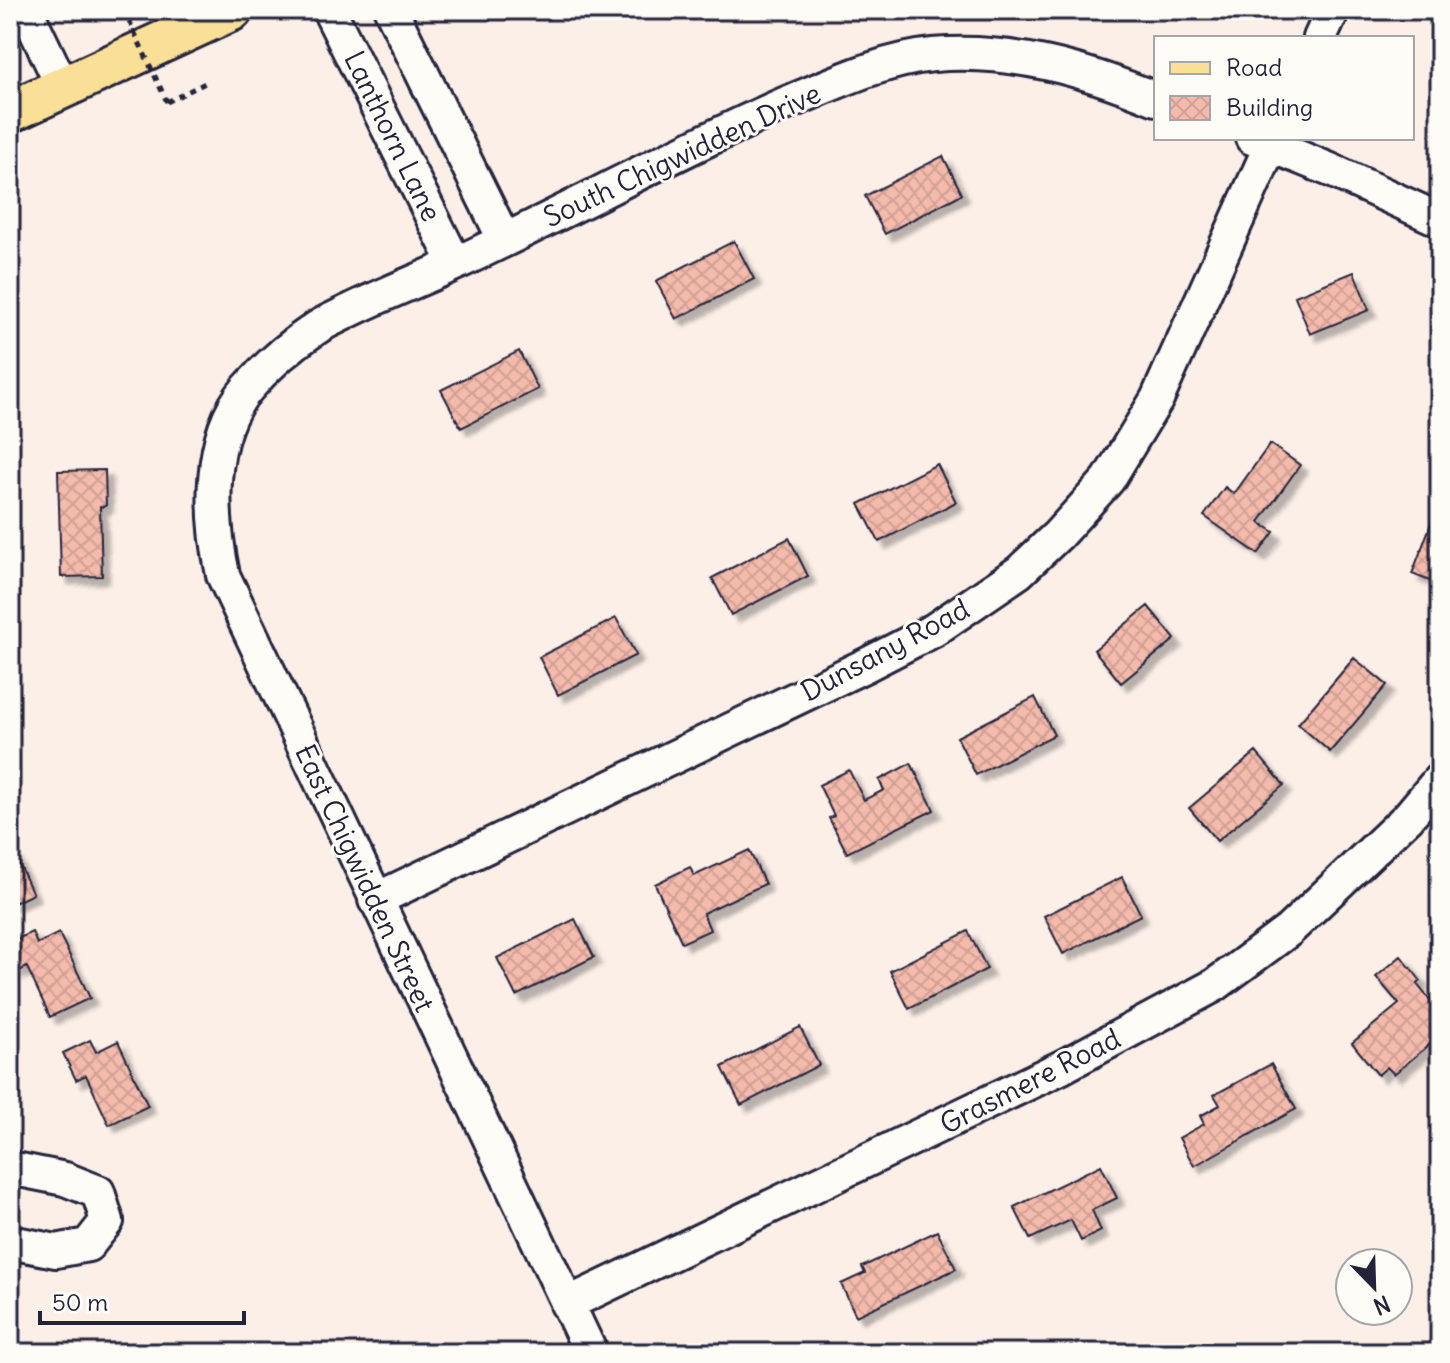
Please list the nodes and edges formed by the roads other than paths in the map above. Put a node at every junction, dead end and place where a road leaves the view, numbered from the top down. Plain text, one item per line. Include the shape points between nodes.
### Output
1 (26, 10) edge
2 (232, 10) edge
3 (329, 10) edge
4 (391, 10) edge
5 (1333, 10) edge
6 (1321, 36) edge
7 (63, 87) junction
8 (1154, 98) edge
9 (10, 112) edge
10 (1266, 141) edge
11 (1440, 220) edge
12 (504, 239) junction
13 (455, 263) junction
14 (245, 391) joint
15 (1440, 779) edge
16 (375, 900) junction
17 (10, 1168) edge
18 (10, 1242) edge
19 (567, 1304) junction
20 (591, 1353) edge

1 - 7 street
2 - 7 main road
3 - 13 street, Lanthorn Lane
4 - 12 street, Lanthorn Lane
5 - 6 street
7 - 9 main road
8 - 12 street, South Chigwidden Drive via 1040,61 981,54 897,62 754,118
10 - 11 street
10 - 16 street, Dunsany Road via 1149,413 1108,480 1019,572 934,630 866,665
12 - 13 street, South Chigwidden Drive
13 - 14 street, South Chigwidden Drive via 316,328
14 - 16 street, East Chigwidden Street via 226,427 213,498 223,575
15 - 19 street, Grasmere Road via 1408,817 1288,931 1215,985 1062,1067
16 - 19 street, East Chigwidden Street
17 - 18 street via 98,1192 107,1221 88,1245 56,1251
19 - 20 street, East Chigwidden Street

